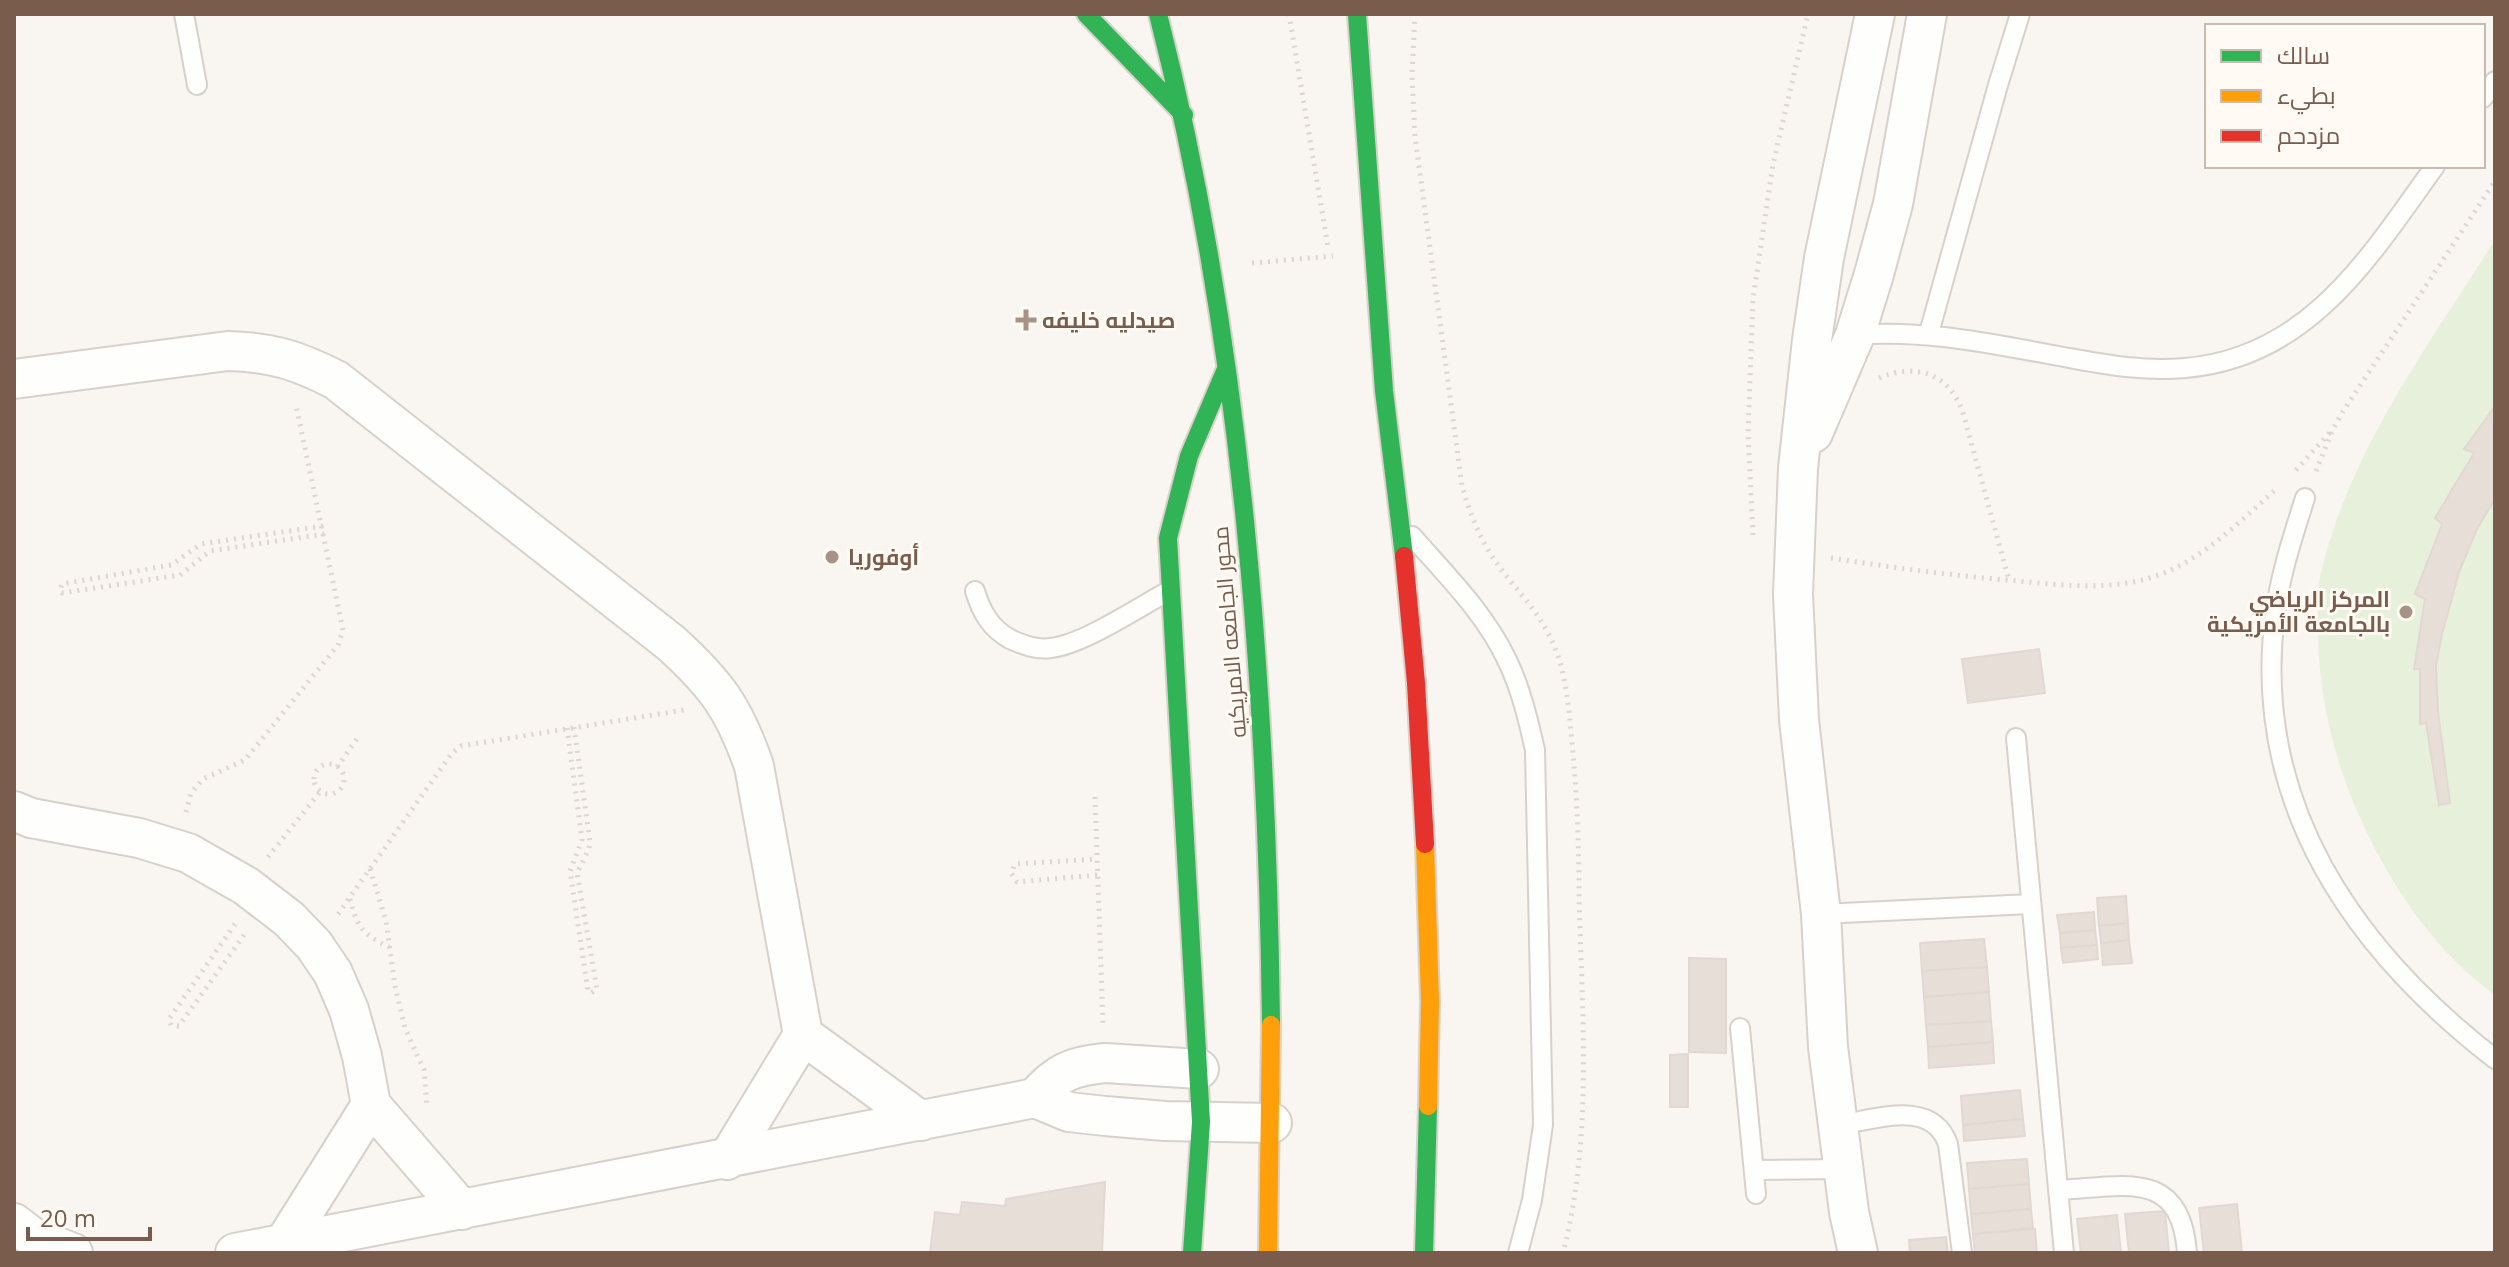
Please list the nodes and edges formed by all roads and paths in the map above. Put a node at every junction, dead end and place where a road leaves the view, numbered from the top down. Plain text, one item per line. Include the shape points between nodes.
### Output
1 (184, 14) edge
2 (1086, 14) edge
3 (1158, 14) edge
4 (1289, 14) edge
5 (1357, 14) edge
6 (1808, 14) edge
7 (1875, 14) edge
8 (1927, 14) edge
9 (2020, 14) edge
10 (197, 85) dead end
11 (1184, 115) junction
12 (2434, 168) edge
13 (2495, 181) edge
14 (1430, 250) dead end
15 (1376, 253) junction
16 (1329, 256) junction
17 (1210, 266) junction
18 (1331, 271) dead end
19 (1929, 333) junction
20 (1834, 337) junction
21 (286, 357) junction
22 (1226, 369) junction
23 (14, 379) edge
24 (1870, 384) dead end
25 (2333, 429) junction
26 (2291, 476) dead end
27 (2280, 486) dead end
28 (2305, 498) joint
29 (1401, 524) junction
30 (323, 526) junction
31 (324, 534) junction
32 (1793, 552) junction
33 (2009, 580) junction
34 (1169, 590) junction
35 (975, 591) dead end
36 (728, 703) junction
37 (571, 728) junction
38 (359, 736) dead end
39 (2016, 738) dead end
40 (337, 767) junction
41 (320, 792) junction
42 (1095, 797) dead end
43 (20, 823) edge
44 (169, 846) junction
45 (1097, 859) junction
46 (370, 868) junction
47 (1097, 875) junction
48 (257, 894) junction
49 (350, 898) junction
50 (2031, 904) junction
51 (1821, 914) junction
52 (314, 945) junction
53 (389, 947) junction
54 (1740, 1028) dead end
55 (803, 1035) junction
56 (2495, 1059) edge
57 (1105, 1063) junction
58 (1199, 1069) junction
59 (1035, 1098) junction
60 (371, 1105) junction
61 (921, 1121) junction
62 (1201, 1122) junction
63 (1272, 1123) junction
64 (1838, 1125) junction
65 (411, 1152) junction
66 (727, 1160) junction
67 (1844, 1169) junction
68 (1754, 1170) junction
69 (2058, 1190) junction
70 (1756, 1194) dead end
71 (462, 1210) junction
72 (14, 1223) edge
73 (283, 1245) junction
74 (73, 1253) edge
75 (235, 1253) edge
76 (1192, 1253) edge
77 (1268, 1253) edge
78 (1424, 1253) edge
79 (1518, 1253) edge
80 (1858, 1253) edge
81 (1962, 1253) edge
82 (2064, 1253) edge
83 (2187, 1253) edge

1 - 10 lane
2 - 11 main road
3 - 11 main road, محور الجامعه الامريكيه
4 - 16 path
5 - 15 main road
6 - 32 path via 1761,232 1749,366 1754,538 1769,551
7 - 20 street via 1824,258
8 - 20 street via 1893,204
9 - 19 lane
11 - 17 main road, محور الجامعه الامريكيه
12 - 19 lane via 2329,303 2282,338 2223,362 2136,368
13 - 25 path
14 - 15 path
15 - 16 path
15 - 29 main road via 1384,391
16 - 17 path
16 - 18 path
17 - 22 main road, محور الجامعه الامريكيه
19 - 20 lane
20 - 32 street via 1798,468
21 - 23 street via 228,351
21 - 30 path
21 - 36 street via 336,380 671,643
22 - 34 main road via 1177,497 1168,538
22 - 63 main road, محور الجامعه الامريكيه via 1264,745
24 - 33 path via 1909,370 1951,388 1963,413
25 - 26 path
25 - 28 path
27 - 33 path via 2179,566 2149,578 2087,587
28 - 56 lane via 2275,614 2271,678 2277,741 2293,803 2318,861 2351,915 2440,1013
29 - 78 main road via 1425,842 1430,1017
29 - 79 lane via 1483,619 1525,703 1535,750 1543,1125
30 - 31 path
30 - 31 path via 201,544 171,565 62,584 60,590 176,576 210,551
31 - 44 path via 343,630 338,645 245,760 203,779 191,793
32 - 33 path
32 - 51 street via 1794,657
34 - 35 lane via 1076,641 1051,648 1025,646 1002,634 989,622
34 - 58 main road
36 - 37 path
36 - 55 street via 754,766
37 - 37 path via 590,842 577,873 597,989 591,993 570,871 582,840
37 - 46 path via 461,746
38 - 40 path
39 - 50 lane
40 - 41 path via 343,775 338,792
40 - 41 path via 319,767 314,784
41 - 48 path
42 - 45 path
43 - 44 street
44 - 48 street via 211,864
45 - 47 path
45 - 47 path via 1015,864 1011,873 1017,882
46 - 49 path
46 - 53 path
47 - 57 path
48 - 48 path via 169,1019 171,1025 179,1026
48 - 52 street
49 - 52 path
49 - 53 path via 355,920 369,938
50 - 51 lane
50 - 69 lane
51 - 64 street
52 - 60 street via 349,1010
53 - 65 path via 405,1028 424,1070 427,1092 427,1115
54 - 68 lane
55 - 61 street
55 - 66 street
57 - 58 street
57 - 59 street via 1073,1068
58 - 62 main road
59 - 61 street
59 - 62 street via 1069,1112
60 - 65 street
60 - 73 street
61 - 66 street
62 - 63 street
62 - 76 main road
63 - 77 main road, محور الجامعه الامريكيه
64 - 67 street
64 - 81 lane via 1916,1115 1937,1123 1948,1144
65 - 71 street
66 - 71 street
67 - 68 lane
67 - 80 street
68 - 70 lane
69 - 82 lane
69 - 83 lane via 2139,1186 2154,1191 2170,1199 2181,1214
71 - 73 street
72 - 74 street via 32,1237
73 - 75 street

